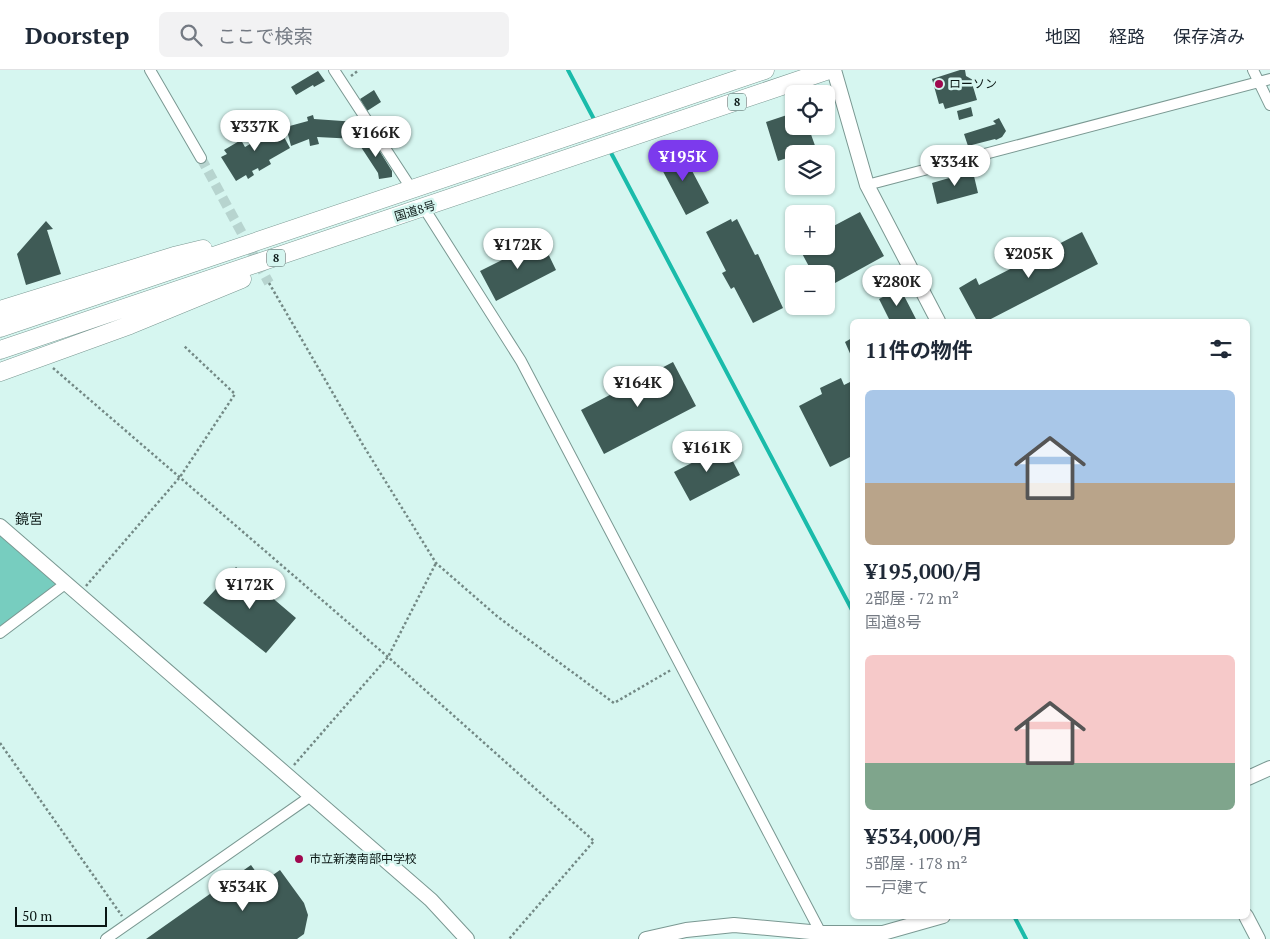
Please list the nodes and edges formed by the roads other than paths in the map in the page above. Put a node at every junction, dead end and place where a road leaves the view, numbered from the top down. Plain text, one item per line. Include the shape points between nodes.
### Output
1 (150, 70) edge
2 (334, 70) edge
3 (765, 70) edge
4 (829, 70) edge
5 (834, 70) edge
6 (1253, 70) edge
7 (1270, 79) edge
8 (1257, 82) junction
9 (1270, 105) edge
10 (202, 158) tunnel mouth
11 (867, 185) junction
12 (411, 188) junction
13 (424, 208) junction
14 (305, 226) junction
15 (352, 231) junction
16 (0, 310) edge
17 (937, 319) edge
18 (0, 328) edge
19 (0, 350) edge
20 (0, 372) edge
21 (0, 526) edge
22 (65, 584) junction
23 (0, 632) edge
24 (1270, 768) edge
25 (1250, 777) edge
26 (311, 796) junction
27 (932, 919) edge
28 (1248, 919) edge
29 (822, 936) edge
30 (106, 939) edge
31 (467, 939) edge
32 (646, 939) edge
33 (1258, 939) edge

1 - 10 street
2 - 12 street
3 - 12 highway, 国道8号 / 8
4 - 13 highway, 国道8号 / 8
5 - 11 street
6 - 8 street
7 - 8 street
8 - 9 street
8 - 11 street
11 - 17 street
12 - 14 highway, 国道8号 / 8
13 - 15 highway, 国道8号 / 8
13 - 29 street via 521,361
14 - 16 highway, 8 via 174,256
14 - 18 highway, 国道8号 / 8
15 - 19 highway, 国道8号 / 8
15 - 20 highway, 8 via 199,298
21 - 22 street
22 - 23 street
22 - 26 street
24 - 25 street
26 - 30 street
26 - 31 street via 431,900
27 - 29 street via 883,933
28 - 33 street
29 - 32 street via 734,925 686,930

